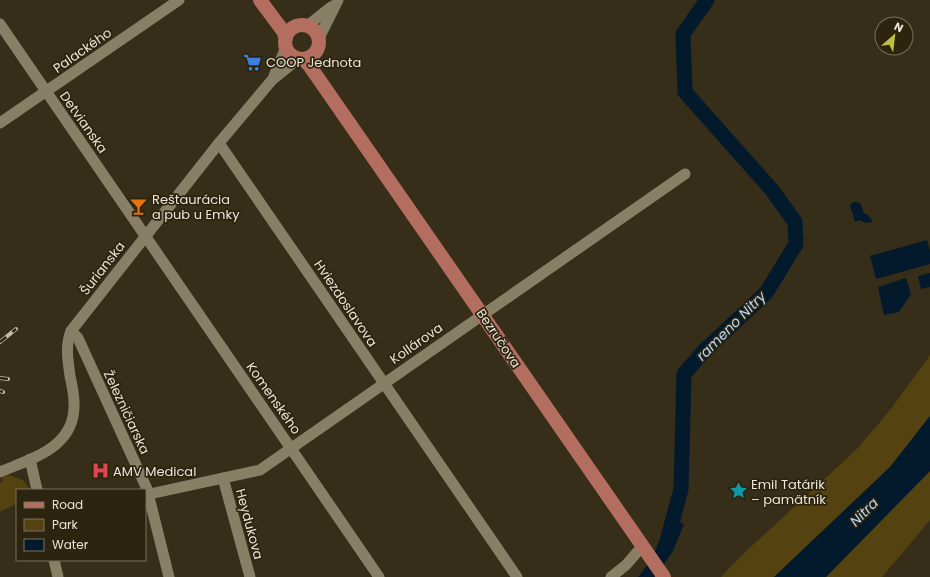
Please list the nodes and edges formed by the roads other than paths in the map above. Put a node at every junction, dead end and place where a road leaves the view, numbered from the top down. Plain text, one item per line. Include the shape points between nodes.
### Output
1 (179, 0) edge
2 (260, 0) edge
3 (266, 0) edge
4 (336, 2) edge
5 (0, 24) edge
6 (303, 26) junction
7 (286, 42) junction
8 (318, 44) junction
9 (301, 59) junction
10 (272, 80) junction
11 (46, 92) junction
12 (333, 100) junction
13 (0, 123) edge
14 (219, 143) junction
15 (685, 174) dead end
16 (145, 235) junction
17 (483, 314) junction
18 (71, 331) junction
19 (384, 383) junction
20 (291, 447) junction
21 (30, 459) junction
22 (0, 472) edge
23 (223, 478) junction
24 (37, 489) edge
25 (146, 495) edge
26 (643, 552) junction
27 (54, 561) edge
28 (58, 577) edge
29 (169, 577) edge
30 (250, 577) edge
31 (379, 577) edge
32 (517, 577) edge
33 (611, 577) edge
34 (663, 577) edge

1 - 11 street, Palackého
2 - 7 main road, Bezručova via 283,31
3 - 6 main road, Bezručova via 283,16
4 - 6 street
4 - 8 street
5 - 11 street, Detvianska
6 - 7 main road via 290,30
6 - 8 main road, Bezručova via 315,31
7 - 9 main road, Bezručova via 291,54
7 - 10 street, Šurianska
8 - 9 main road via 311,57
8 - 12 main road, Bezručova
9 - 10 street, Šurianska
9 - 12 main road, Bezručova via 309,65
10 - 14 street, Šurianska
11 - 13 street, Palackého
11 - 16 street, Detvianska
12 - 17 main road, Bezručova
14 - 16 street, Šurianska
14 - 19 street, Hviezdoslavova
15 - 17 street, Kollárova
16 - 18 street, Šurianska
16 - 20 street, Komenského
17 - 19 street, Kollárova
17 - 26 main road, Bezručova
18 - 21 street, Šurianska via 67,351 74,403 73,420 58,444
18 - 25 street, Železničiarska via 78,338 147,488
19 - 20 street, Kollárova
19 - 32 street, Hviezdoslavova
20 - 23 street, Kollárova via 260,470
20 - 31 street, Komenského
21 - 22 street, Šurianska
21 - 24 street
23 - 25 street, Kollárova
23 - 30 street, Heydukova
25 - 29 street, Železničiarska
26 - 33 street
26 - 34 main road, Bezručova
27 - 28 street

